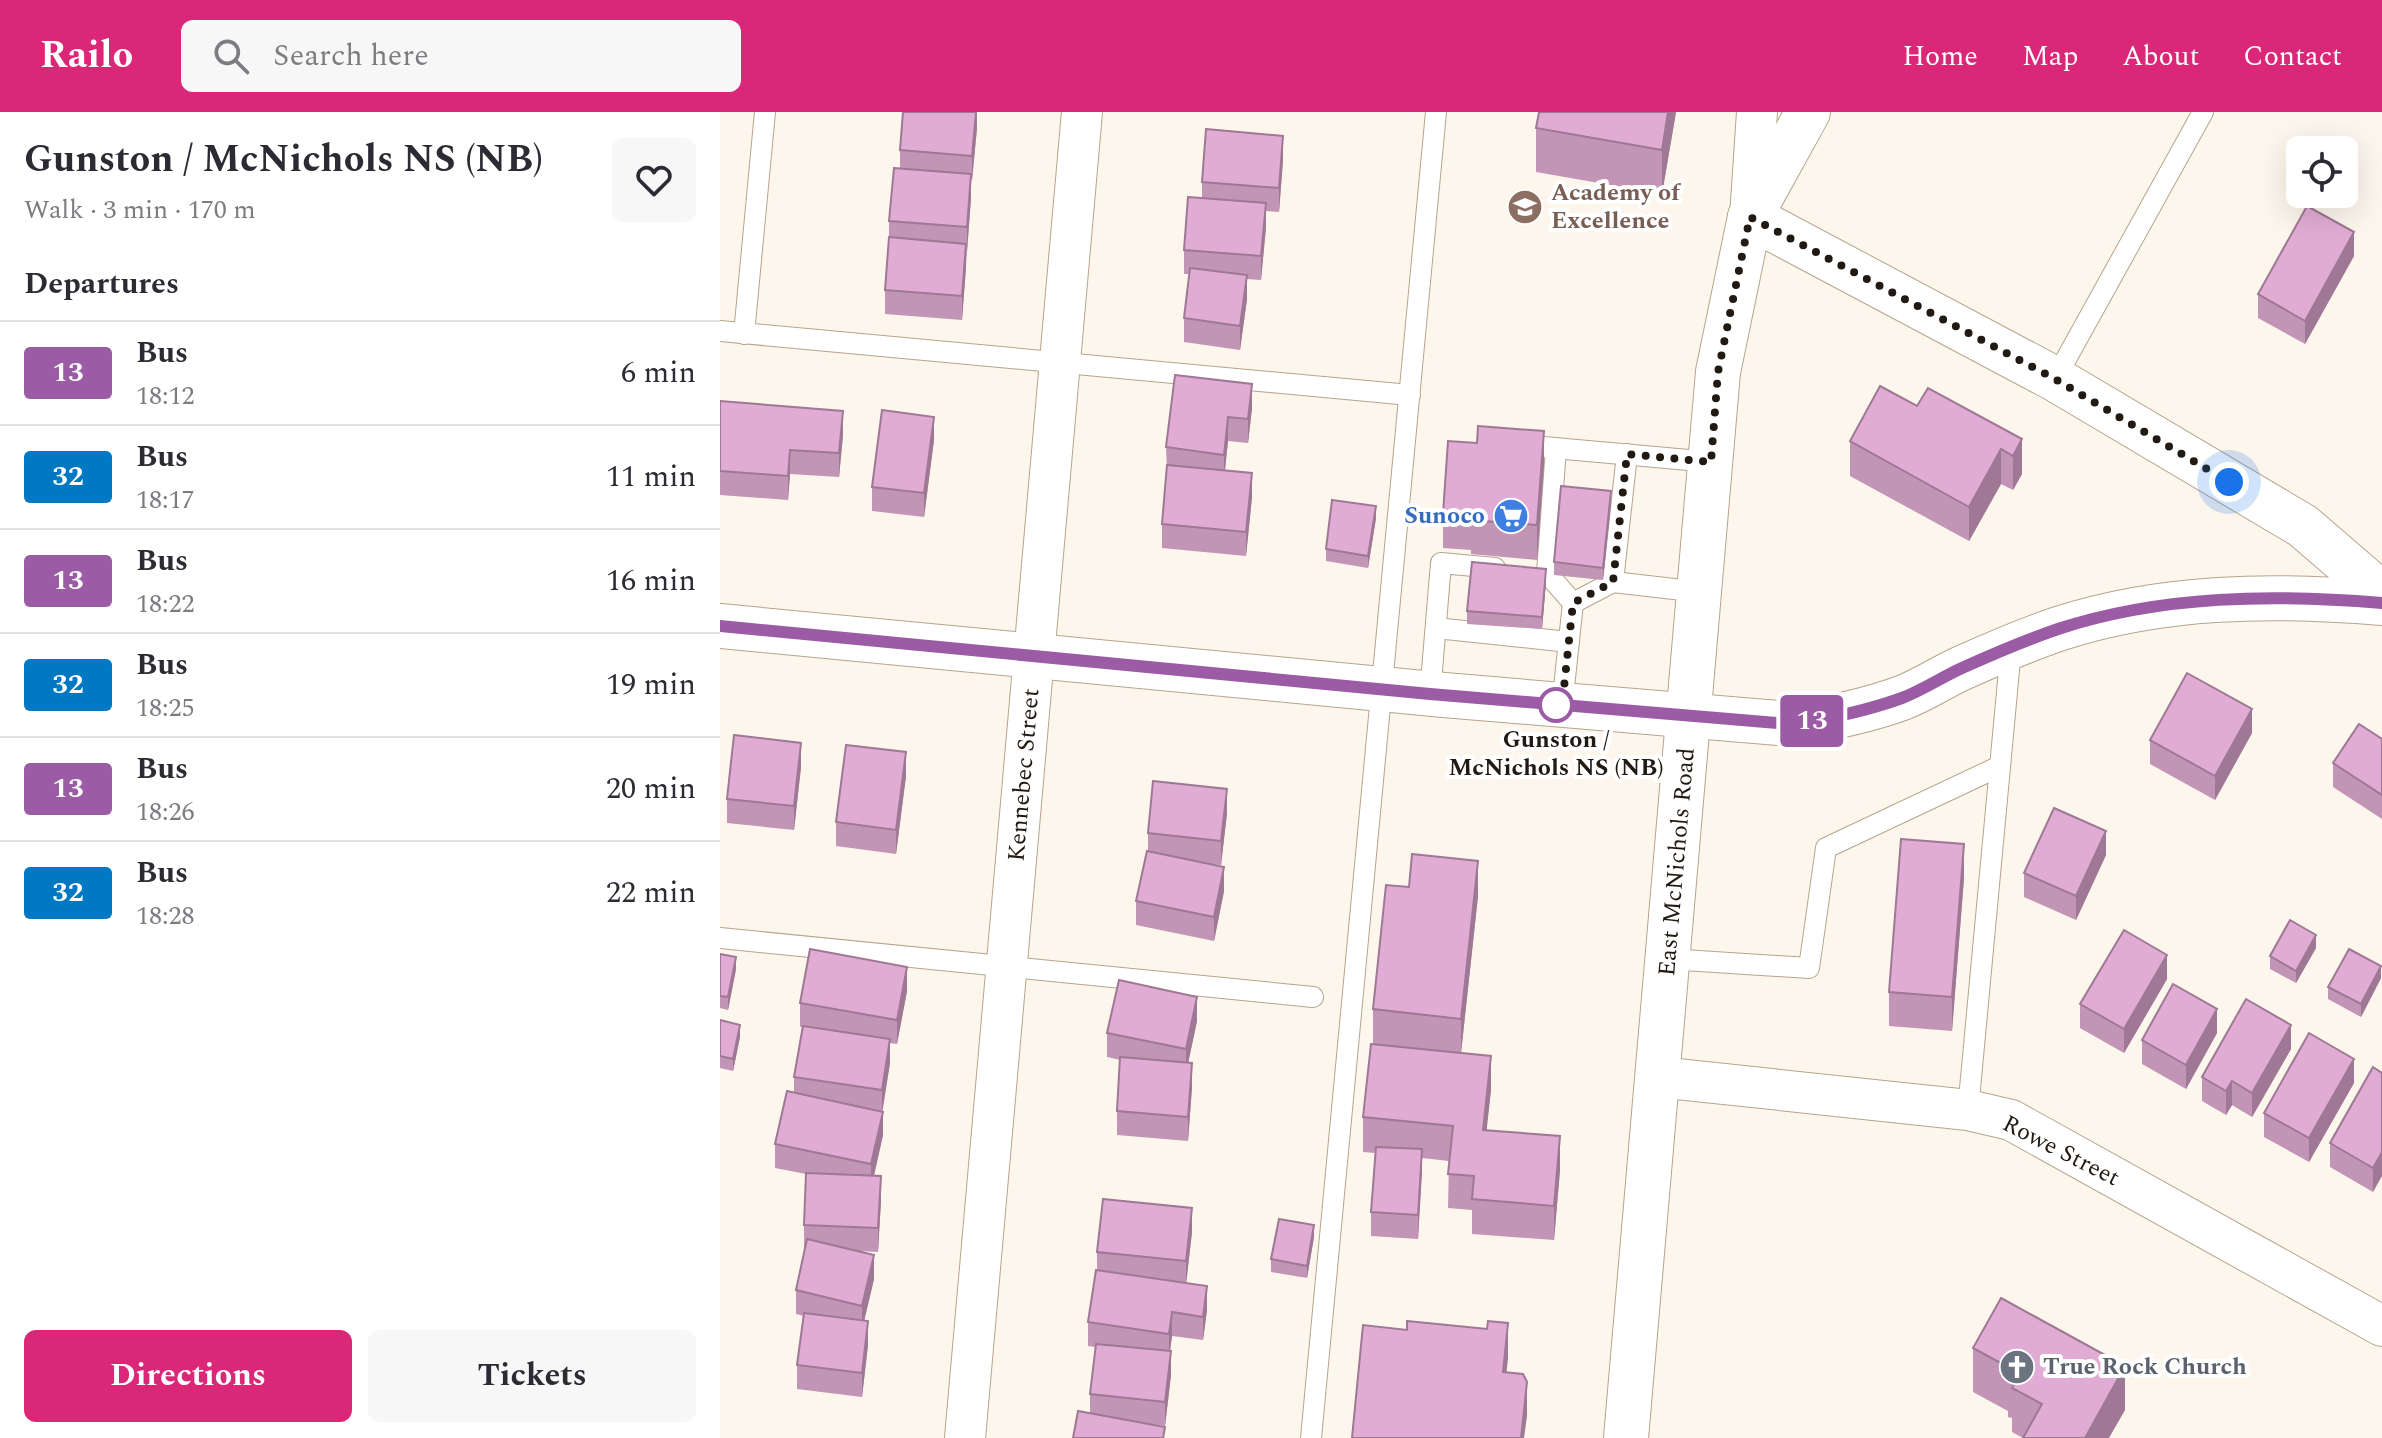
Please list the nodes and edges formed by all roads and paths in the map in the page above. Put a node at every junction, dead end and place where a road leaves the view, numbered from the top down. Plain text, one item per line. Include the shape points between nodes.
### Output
1 (765, 112) edge
2 (1082, 112) edge
3 (1436, 112) edge
4 (1757, 112) edge
5 (1808, 112) edge
6 (2203, 112) edge
7 (1750, 217) junction
8 (720, 331) edge
9 (744, 334) junction
10 (1060, 364) junction
11 (2055, 379) junction
12 (1410, 395) junction
13 (1528, 445) edge
14 (1556, 448) junction
15 (1627, 454) junction
16 (1711, 462) junction
17 (1532, 571) junction
18 (1613, 582) junction
19 (1700, 592) junction
20 (2382, 594) edge
21 (1573, 603) junction
22 (2382, 603) edge
23 (720, 626) edge
24 (1436, 628) junction
25 (1569, 642) junction
26 (2011, 649) junction
27 (1034, 656) junction
28 (1383, 688) junction
29 (1430, 694) junction
30 (1562, 706) junction
31 (1690, 717) junction
32 (2000, 766) junction
33 (720, 938) edge
34 (1668, 959) junction
35 (1007, 967) junction
36 (1313, 997) dead end
37 (1658, 1077) junction
38 (1968, 1110) junction
39 (2382, 1326) edge
40 (965, 1438) edge
41 (1311, 1438) edge
42 (1626, 1438) edge

1 - 9 lane
2 - 10 street, Kennebec Street
3 - 12 lane
4 - 7 street
5 - 7 street, East McNichols Road
6 - 11 lane
7 - 11 street
7 - 16 street, East McNichols Road via 1718,372
8 - 9 lane
9 - 10 lane
10 - 12 lane
10 - 27 street, Kennebec Street
11 - 20 street via 2303,526
12 - 28 lane
13 - 14 lane
14 - 15 lane
14 - 17 lane
15 - 16 lane
15 - 18 lane
16 - 19 street, East McNichols Road
17 - 21 lane
17 - 24 lane via 1441,563
18 - 19 lane
18 - 21 lane
19 - 31 street, East McNichols Road
21 - 25 lane
22 - 26 street via 2303,596 2167,605 2057,629
23 - 27 street
24 - 25 lane
24 - 29 lane
25 - 30 lane
26 - 31 street via 1904,697 1834,718 1790,724
26 - 32 lane
27 - 28 street
27 - 35 street, Kennebec Street
28 - 29 street
28 - 41 lane
29 - 30 street
30 - 31 street
31 - 34 street, East McNichols Road
32 - 34 lane via 1826,848 1809,968
32 - 38 lane
33 - 35 lane
34 - 37 street, East McNichols Road
35 - 36 lane
35 - 40 street, Kennebec Street
37 - 38 street, Rowe Street
37 - 42 street, East McNichols Road
38 - 39 street, Rowe Street via 2011,1120

